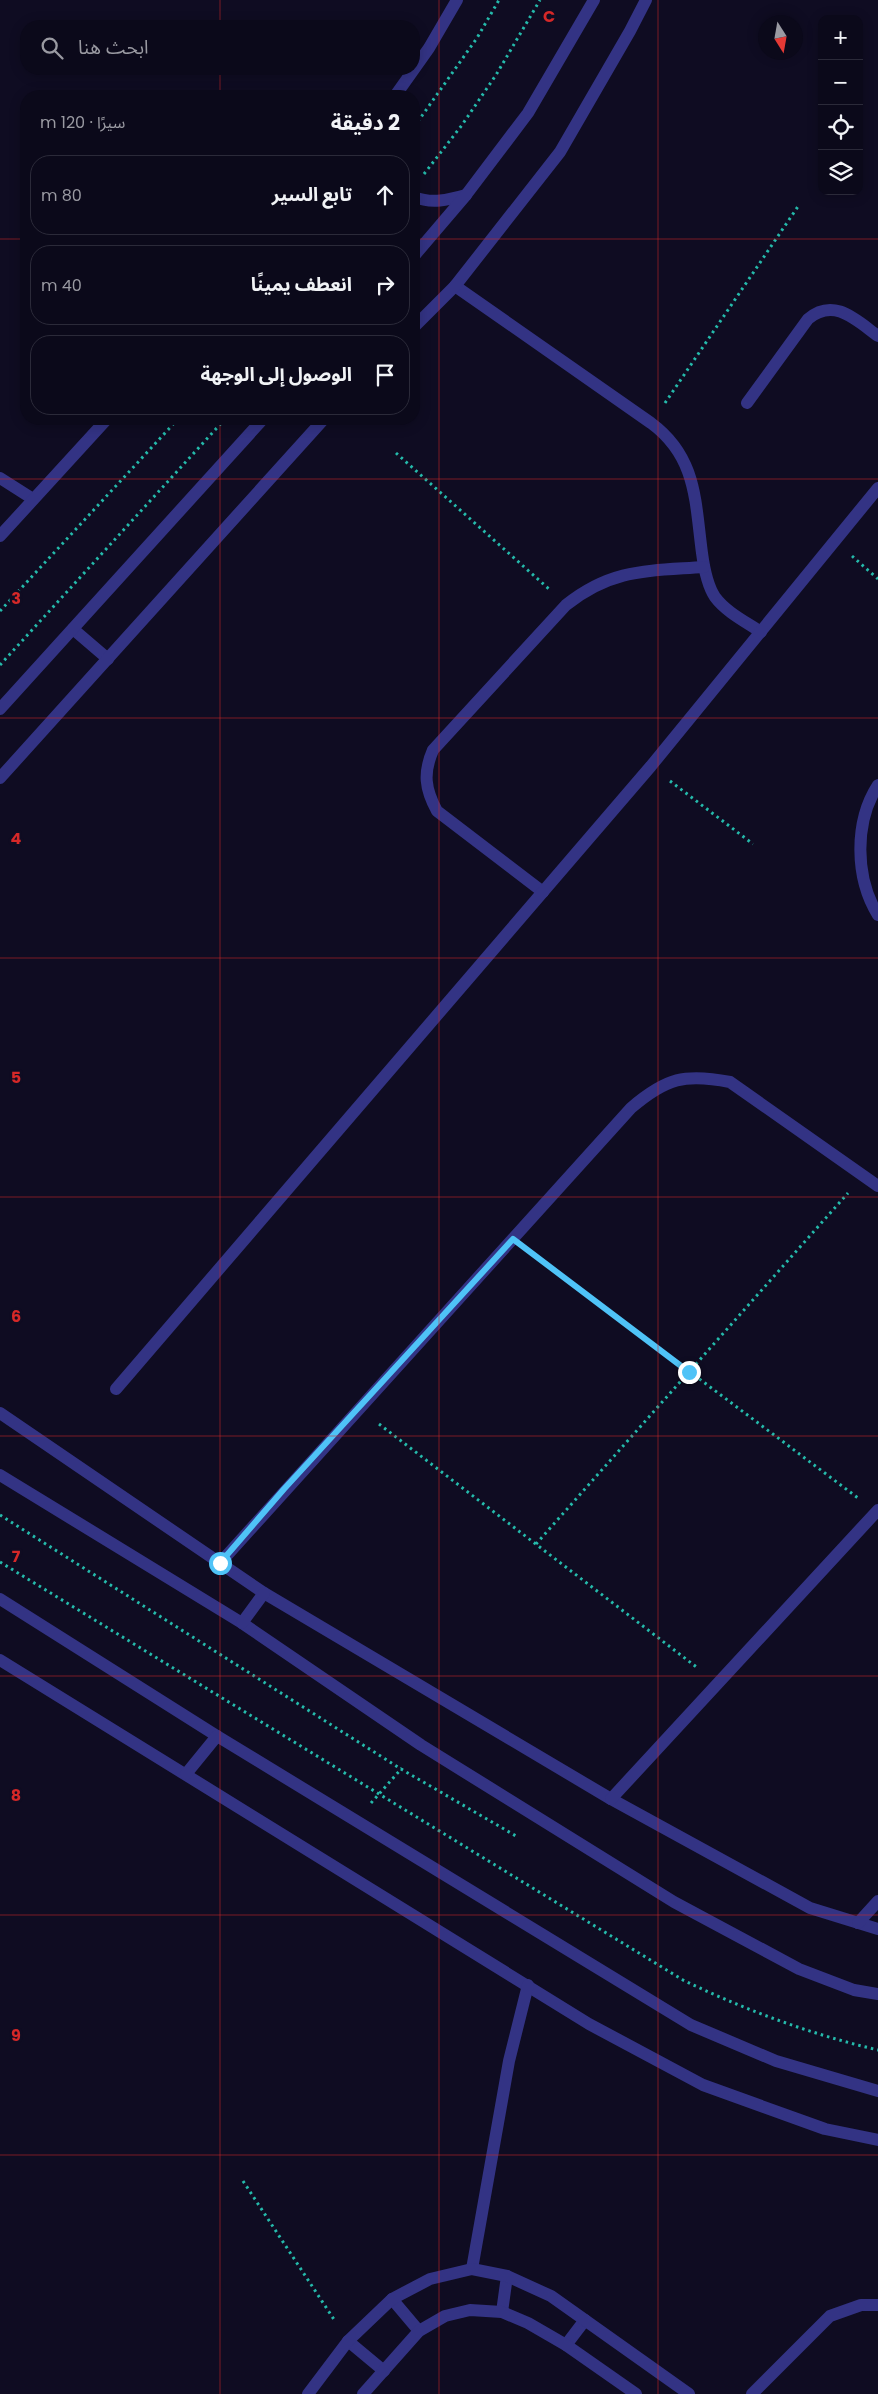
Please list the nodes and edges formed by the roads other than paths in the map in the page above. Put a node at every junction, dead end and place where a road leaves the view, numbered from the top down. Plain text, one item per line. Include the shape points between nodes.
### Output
1 (458, 0) edge
2 (594, 0) edge
3 (646, 0) edge
4 (420, 61) edge
5 (410, 75) edge
6 (399, 90) edge
7 (466, 195) junction
8 (420, 200) edge
9 (420, 249) edge
10 (455, 286) junction
11 (420, 321) edge
12 (878, 336) edge
13 (747, 403) dead end
14 (101, 425) edge
15 (258, 425) edge
16 (319, 425) edge
17 (0, 478) edge
18 (878, 488) edge
19 (33, 499) junction
20 (0, 536) edge
21 (704, 567) junction
22 (73, 628) junction
23 (761, 632) junction
24 (108, 659) junction
25 (0, 709) edge
26 (0, 778) edge
27 (878, 785) edge
28 (543, 892) junction
29 (878, 915) edge
30 (878, 1186) edge
31 (116, 1389) dead end
32 (0, 1413) edge
33 (0, 1475) edge
34 (877, 1511) edge
35 (220, 1563) junction
36 (264, 1593) junction
37 (0, 1599) edge
38 (242, 1623) junction
39 (0, 1660) edge
40 (217, 1736) junction
41 (186, 1774) junction
42 (611, 1799) junction
43 (878, 1901) edge
44 (858, 1924) junction
45 (878, 1929) edge
46 (528, 1985) junction
47 (878, 1994) edge
48 (878, 2091) edge
49 (878, 2140) edge
50 (472, 2268) junction
51 (507, 2276) junction
52 (392, 2299) junction
53 (878, 2305) edge
54 (502, 2312) junction
55 (585, 2320) junction
56 (419, 2331) junction
57 (348, 2340) junction
58 (566, 2345) junction
59 (384, 2371) junction
60 (670, 2389) edge
61 (308, 2394) edge
62 (363, 2394) edge
63 (636, 2394) edge
64 (689, 2394) edge
65 (752, 2394) edge

1 - 4 street
2 - 7 street via 528,113
3 - 10 street via 560,152
5 - 6 street
7 - 8 street via 444,201
7 - 9 street
10 - 11 street
10 - 21 street via 651,423 676,446 688,468 694,492
12 - 13 street via 846,312 830,309 815,314 808,319
14 - 19 street
15 - 22 street
16 - 24 street
17 - 19 street
18 - 23 street
19 - 20 street
21 - 23 street via 714,595 721,604
21 - 28 street via 619,575 584,591 566,605 433,750 425,780 437,811
22 - 24 street
22 - 25 street
23 - 28 street
24 - 26 street
27 - 29 street via 871,796 861,832 862,870 872,906
28 - 31 street
30 - 35 street via 730,1082 703,1077 676,1080 652,1090 284,1489
32 - 35 street
33 - 38 street
34 - 42 street
35 - 36 street
36 - 38 street
36 - 42 street
37 - 40 street
38 - 47 street via 421,1746 674,1902 799,1969 854,1990
39 - 41 street
40 - 41 street
40 - 48 street via 691,2025 776,2061
41 - 46 street
42 - 44 street via 810,1908
43 - 44 street
44 - 45 street
46 - 49 street via 589,2024 703,2085 825,2129
46 - 50 street via 509,2061
50 - 51 street
50 - 52 street via 430,2279
51 - 54 street
51 - 55 street via 551,2296
52 - 56 street
52 - 57 street
53 - 65 street via 860,2305 830,2316
54 - 56 street via 470,2310 445,2316
54 - 58 street
55 - 58 street
55 - 60 street
56 - 59 street
57 - 59 street
57 - 61 street
58 - 63 street
59 - 62 street
60 - 64 street

